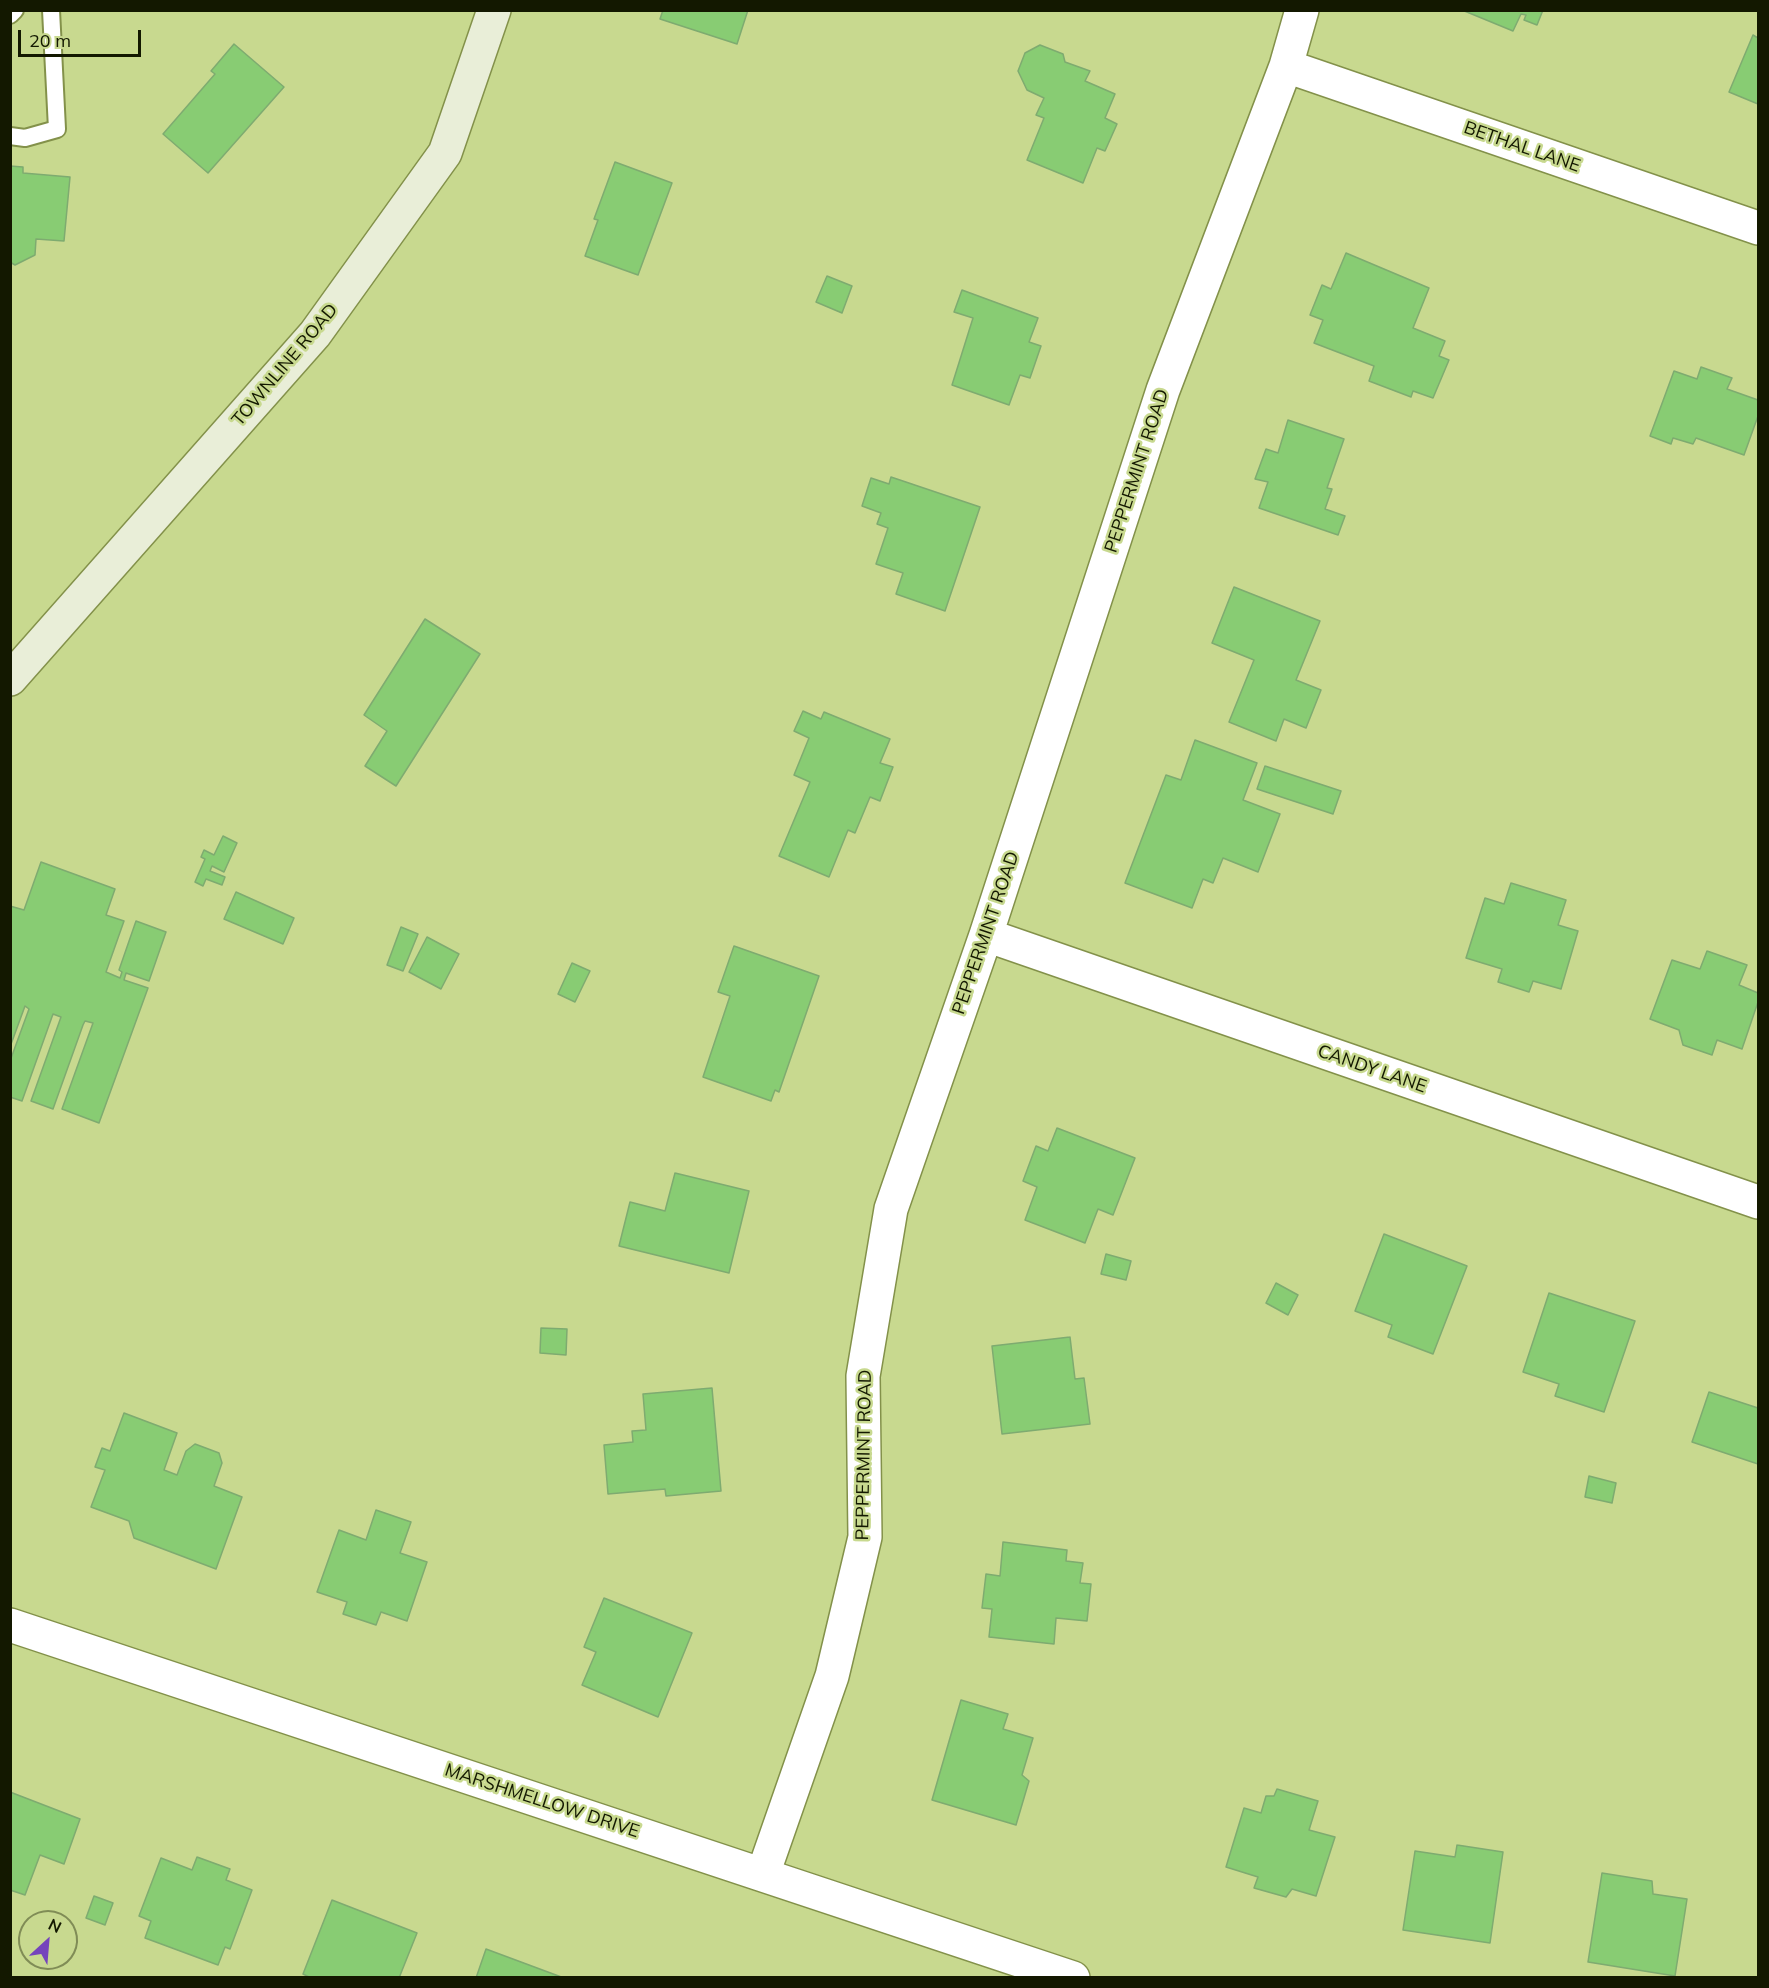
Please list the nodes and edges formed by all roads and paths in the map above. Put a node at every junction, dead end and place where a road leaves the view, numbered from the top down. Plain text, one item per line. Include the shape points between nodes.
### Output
1 (15, 10) edge
2 (51, 10) edge
3 (494, 10) edge
4 (1302, 10) edge
5 (10, 15) edge
6 (1286, 66) junction
7 (10, 136) edge
8 (1758, 228) edge
9 (10, 679) edge
10 (986, 935) junction
11 (1758, 1202) edge
12 (10, 1625) edge
13 (763, 1874) junction
14 (1073, 1977) edge

1 - 5 lane
2 - 7 lane via 57,129 25,138
3 - 9 main road, TOWNLINE ROAD via 445,153 315,334
4 - 6 street, PEPPERMINT ROAD
6 - 8 street, BETHAL LANE
6 - 10 street, PEPPERMINT ROAD via 1163,390
10 - 11 street, CANDY LANE
10 - 13 street, PEPPERMINT ROAD via 891,1209 863,1376 865,1537 832,1676
12 - 13 street, MARSHMELLOW DRIVE
13 - 14 street, MARSHMELLOW DRIVE

